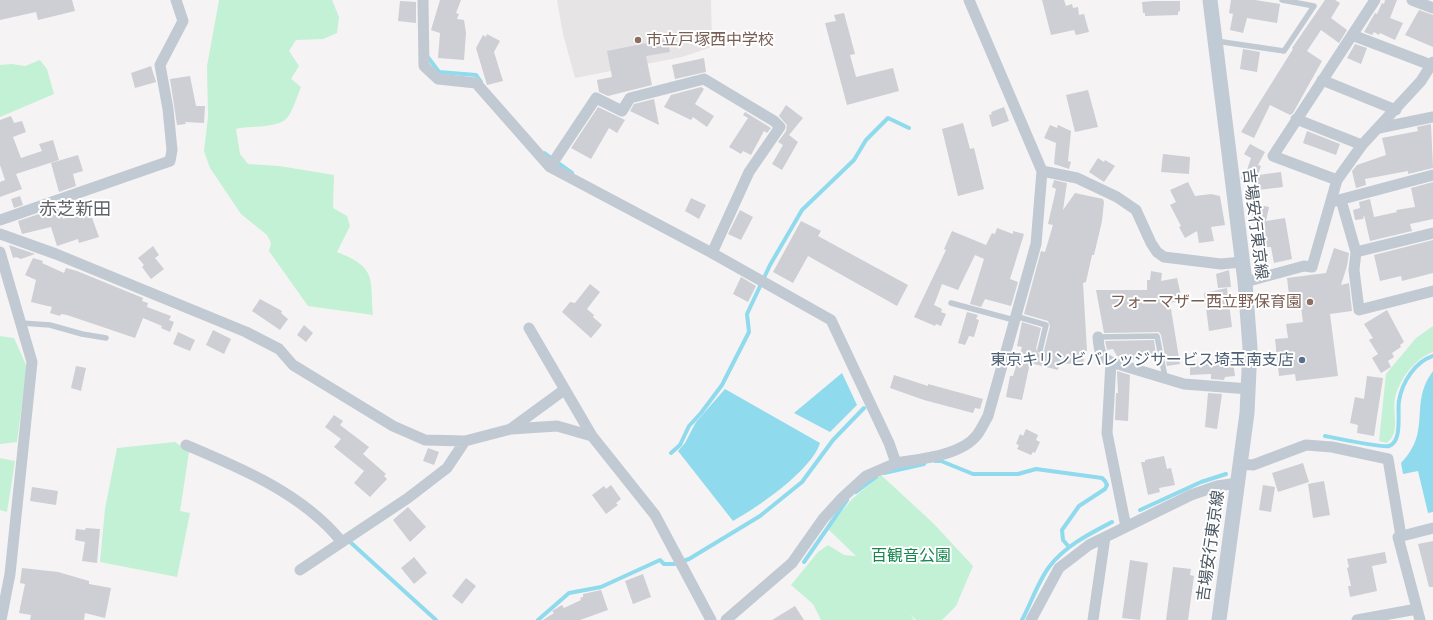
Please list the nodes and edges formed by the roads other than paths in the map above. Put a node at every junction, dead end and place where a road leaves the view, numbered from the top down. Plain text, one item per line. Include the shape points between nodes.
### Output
1 (176, 0) edge
2 (424, 0) edge
3 (969, 0) edge
4 (1210, 0) edge
5 (1282, 0) edge
6 (1375, 0) edge
7 (1412, 0) edge
8 (1433, 8) edge
9 (1352, 35) junction
10 (1214, 41) junction
11 (1432, 64) edge
12 (1433, 79) edge
13 (1322, 80) junction
14 (1396, 110) junction
15 (1433, 117) edge
16 (1296, 119) junction
17 (1379, 128) junction
18 (1362, 145) junction
19 (550, 168) junction
20 (1042, 171) junction
21 (1433, 175) edge
22 (1337, 180) junction
23 (1341, 200) junction
24 (1330, 203) junction
25 (0, 220) edge
26 (1433, 233) edge
27 (0, 234) edge
28 (0, 252) edge
29 (1356, 252) junction
30 (712, 253) junction
31 (1242, 262) junction
32 (1245, 282) junction
33 (1433, 291) edge
34 (951, 303) dead end
35 (1015, 318) junction
36 (20, 323) junction
37 (529, 328) dead end
38 (1098, 337) joint
39 (106, 338) dead end
40 (1040, 350) dead end
41 (1112, 362) junction
42 (1165, 377) junction
43 (1249, 389) junction
44 (564, 390) junction
45 (511, 429) junction
46 (592, 436) junction
47 (465, 441) junction
48 (186, 445) dead end
49 (896, 463) junction
50 (1240, 464) junction
51 (1238, 483) junction
52 (1126, 527) junction
53 (1433, 528) edge
54 (1401, 536) junction
55 (1105, 537) junction
56 (341, 541) junction
57 (300, 570) dead end
58 (1416, 609) junction
59 (1374, 618) edge
60 (1, 620) edge
61 (711, 620) edge
62 (726, 620) edge
63 (1031, 620) edge
64 (1093, 620) edge
65 (1218, 620) edge
66 (1357, 620) edge
67 (1420, 620) edge

1 - 25 street via 183,21 160,65 168,109 172,150 170,161
2 - 19 street via 424,66 438,79 476,83
3 - 20 street
4 - 10 main road, 吉場安行東京線
5 - 10 lane via 1314,6 1284,51
6 - 9 street
7 - 8 street
9 - 11 street
9 - 13 street
10 - 31 main road, 吉場安行東京線
11 - 12 street
11 - 14 street
13 - 14 street
13 - 16 street
14 - 17 street
15 - 17 street
16 - 18 street
16 - 22 street via 1273,156
17 - 18 street
18 - 22 street
19 - 30 street
19 - 30 street via 596,98 622,111 630,98 704,79 780,127 749,172
20 - 31 street via 1077,178 1117,197 1136,210 1151,243 1164,257 1221,264
20 - 35 street via 1036,244
21 - 23 street
22 - 24 street
23 - 24 street
23 - 29 street
24 - 32 street via 1312,267 1304,266
26 - 29 street
27 - 47 street via 56,254 246,332 279,349 293,365 393,426 425,440
28 - 36 street
29 - 33 street via 1354,270 1359,310
30 - 49 street via 831,320
31 - 32 main road, 吉場安行東京線
32 - 43 main road, 吉場安行東京線 via 1250,348
34 - 35 lane
35 - 40 lane via 1046,326
35 - 49 street via 988,416 976,436 963,446 940,455
36 - 39 lane via 50,326
36 - 60 street via 32,362 10,574
37 - 44 street
38 - 41 street via 1099,352 1105,360
38 - 42 lane via 1157,336
41 - 42 street
41 - 52 street via 1107,434
42 - 43 street via 1184,384
43 - 50 main road, 吉場安行東京線
44 - 45 street
44 - 46 street
45 - 46 street via 557,426
45 - 47 street
46 - 61 street via 655,515
47 - 56 street via 447,468 408,498
48 - 56 street via 248,473 307,508 326,523
49 - 62 street via 866,476 842,498 823,519 792,563
50 - 51 main road, 吉場安行東京線
50 - 54 street via 1253,465 1306,445 1332,447 1388,459
51 - 52 street via 1217,486 1191,495
51 - 65 main road, 吉場安行東京線
52 - 55 street
53 - 54 street
54 - 58 street via 1398,536
55 - 63 street via 1073,556 1059,568
55 - 64 street
56 - 57 street
58 - 59 street
58 - 67 street
59 - 66 street

